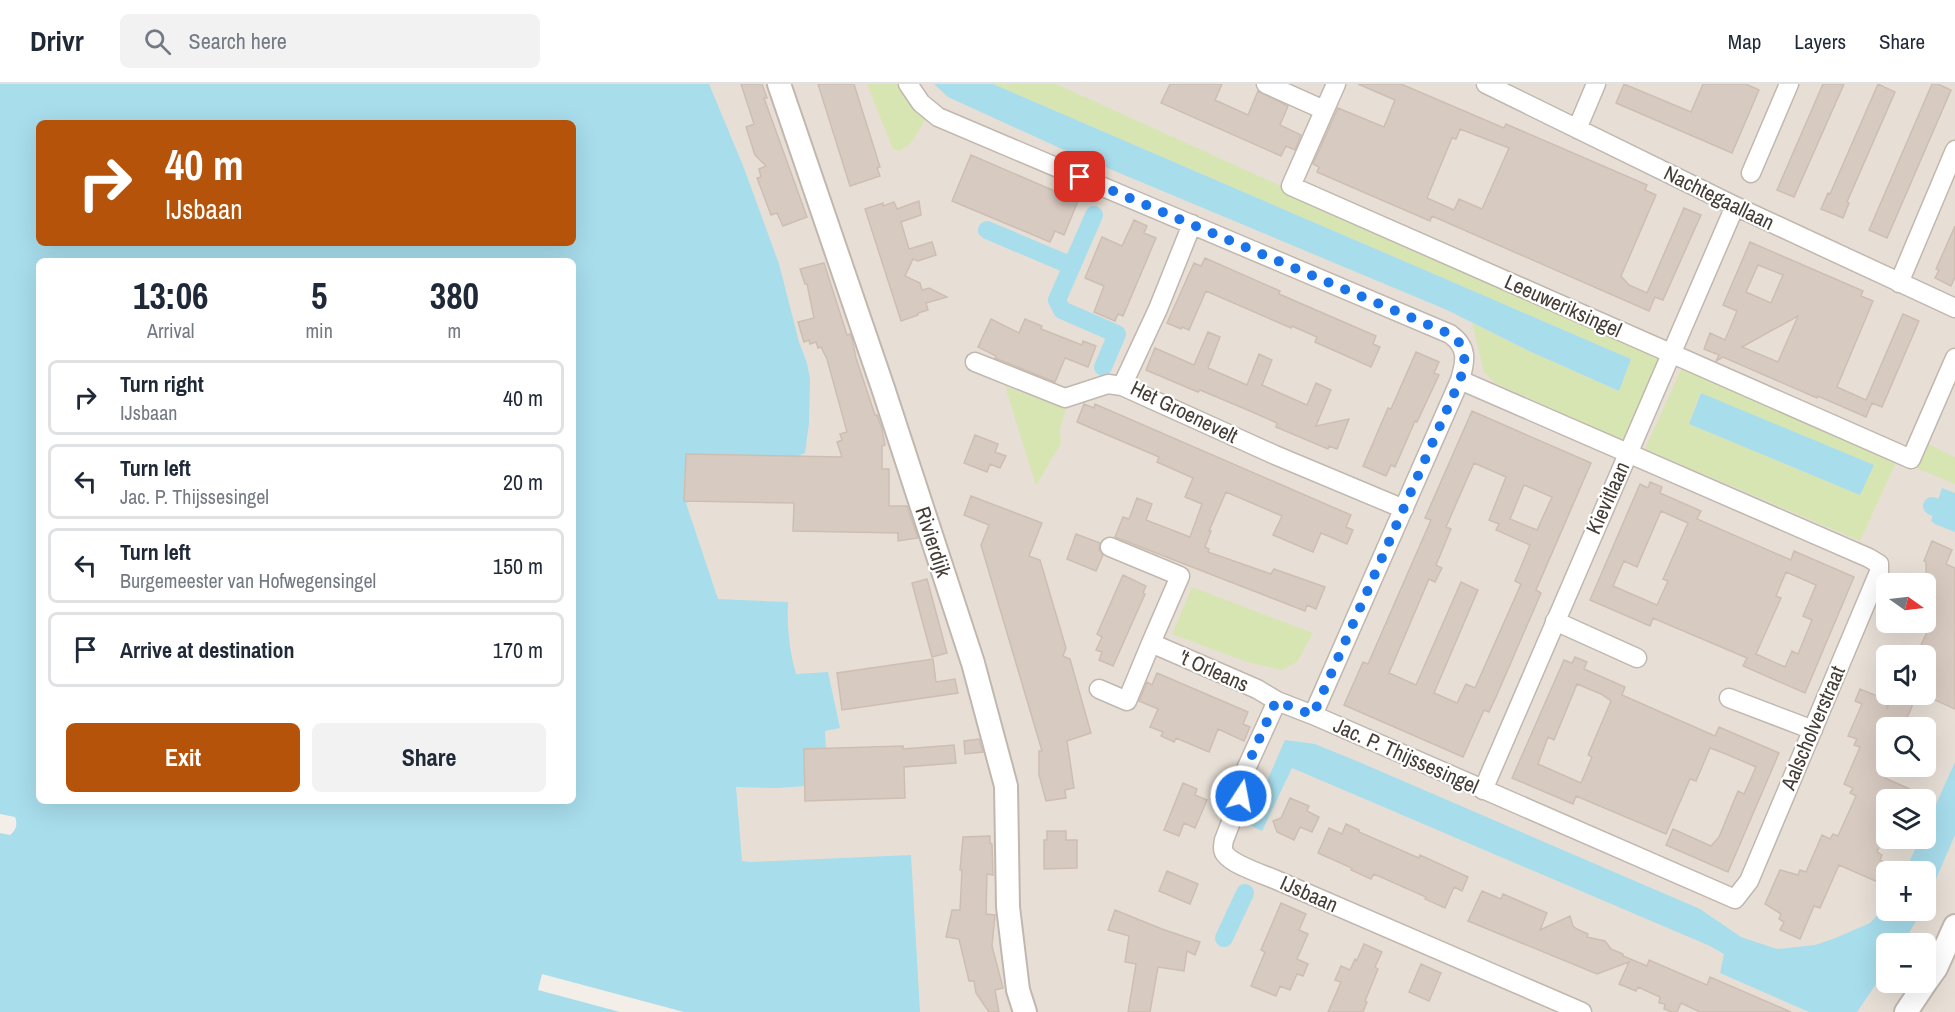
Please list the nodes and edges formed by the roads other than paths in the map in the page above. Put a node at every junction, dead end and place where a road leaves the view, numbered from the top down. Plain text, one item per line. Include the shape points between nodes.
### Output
1 (779, 84) edge
2 (908, 84) edge
3 (1266, 84) edge
4 (1336, 84) edge
5 (1486, 84) edge
6 (1596, 84) edge
7 (1789, 84) edge
8 (1324, 110) junction
9 (1577, 129) junction
10 (1955, 150) edge
11 (1751, 173) dead end
12 (1735, 207) junction
13 (1192, 224) junction
14 (1899, 283) junction
15 (1955, 308) edge
16 (1672, 353) junction
17 (1955, 358) edge
18 (975, 362) dead end
19 (1460, 380) junction
20 (1122, 386) junction
21 (1628, 452) junction
22 (1404, 509) junction
23 (1110, 547) dead end
24 (1555, 621) junction
25 (1151, 643) junction
26 (1637, 658) dead end
27 (1099, 689) dead end
28 (1729, 698) dead end
29 (1276, 701) junction
30 (1313, 715) junction
31 (1813, 730) junction
32 (1483, 790) junction
33 (1735, 899) joint
34 (1955, 926) edge
35 (1936, 968) edge
36 (1919, 993) edge
37 (1025, 1012) edge
38 (1582, 1012) edge
39 (1906, 1012) edge

1 - 37 street, Rivierdijk via 973,663 1006,786 1008,907 1018,990
2 - 13 street, Jac. P. Thijssesingel via 921,103 938,117
3 - 8 street
4 - 8 street
5 - 9 street, Nachtegaallaan
6 - 9 street
7 - 11 street
8 - 16 street, Leeuweriksingel via 1291,186
9 - 12 street, Nachtegaallaan
10 - 14 street
12 - 14 street, Nachtegaallaan
12 - 16 street, Kievitlaan
13 - 19 street, Jac. P. Thijssesingel via 1450,334 1460,341 1465,354
13 - 20 street, Het Groenevelt
14 - 15 street, Nachtegaallaan
16 - 17 street, Leeuweriksingel via 1911,459
16 - 21 street, Kievitlaan
18 - 20 street via 1065,398 1108,384
19 - 21 street
19 - 22 street, Jac. P. Thijssesingel
20 - 22 street, Het Groenevelt
21 - 24 street, Kievitlaan
21 - 31 street, Aalscholverstraat via 1879,564
22 - 30 street, Jac. P. Thijssesingel
23 - 25 street via 1180,576
24 - 26 street
24 - 32 street, Kievitlaan
25 - 27 street via 1127,701
25 - 29 street, 't Orleans
28 - 31 street
29 - 30 street
29 - 38 street, IJsbaan via 1241,780 1241,796 1222,847 1225,854
30 - 32 street, Jac. P. Thijssesingel
31 - 33 street, Aalscholverstraat via 1749,881
32 - 33 street, Jac. P. Thijssesingel
34 - 35 street
36 - 39 street

